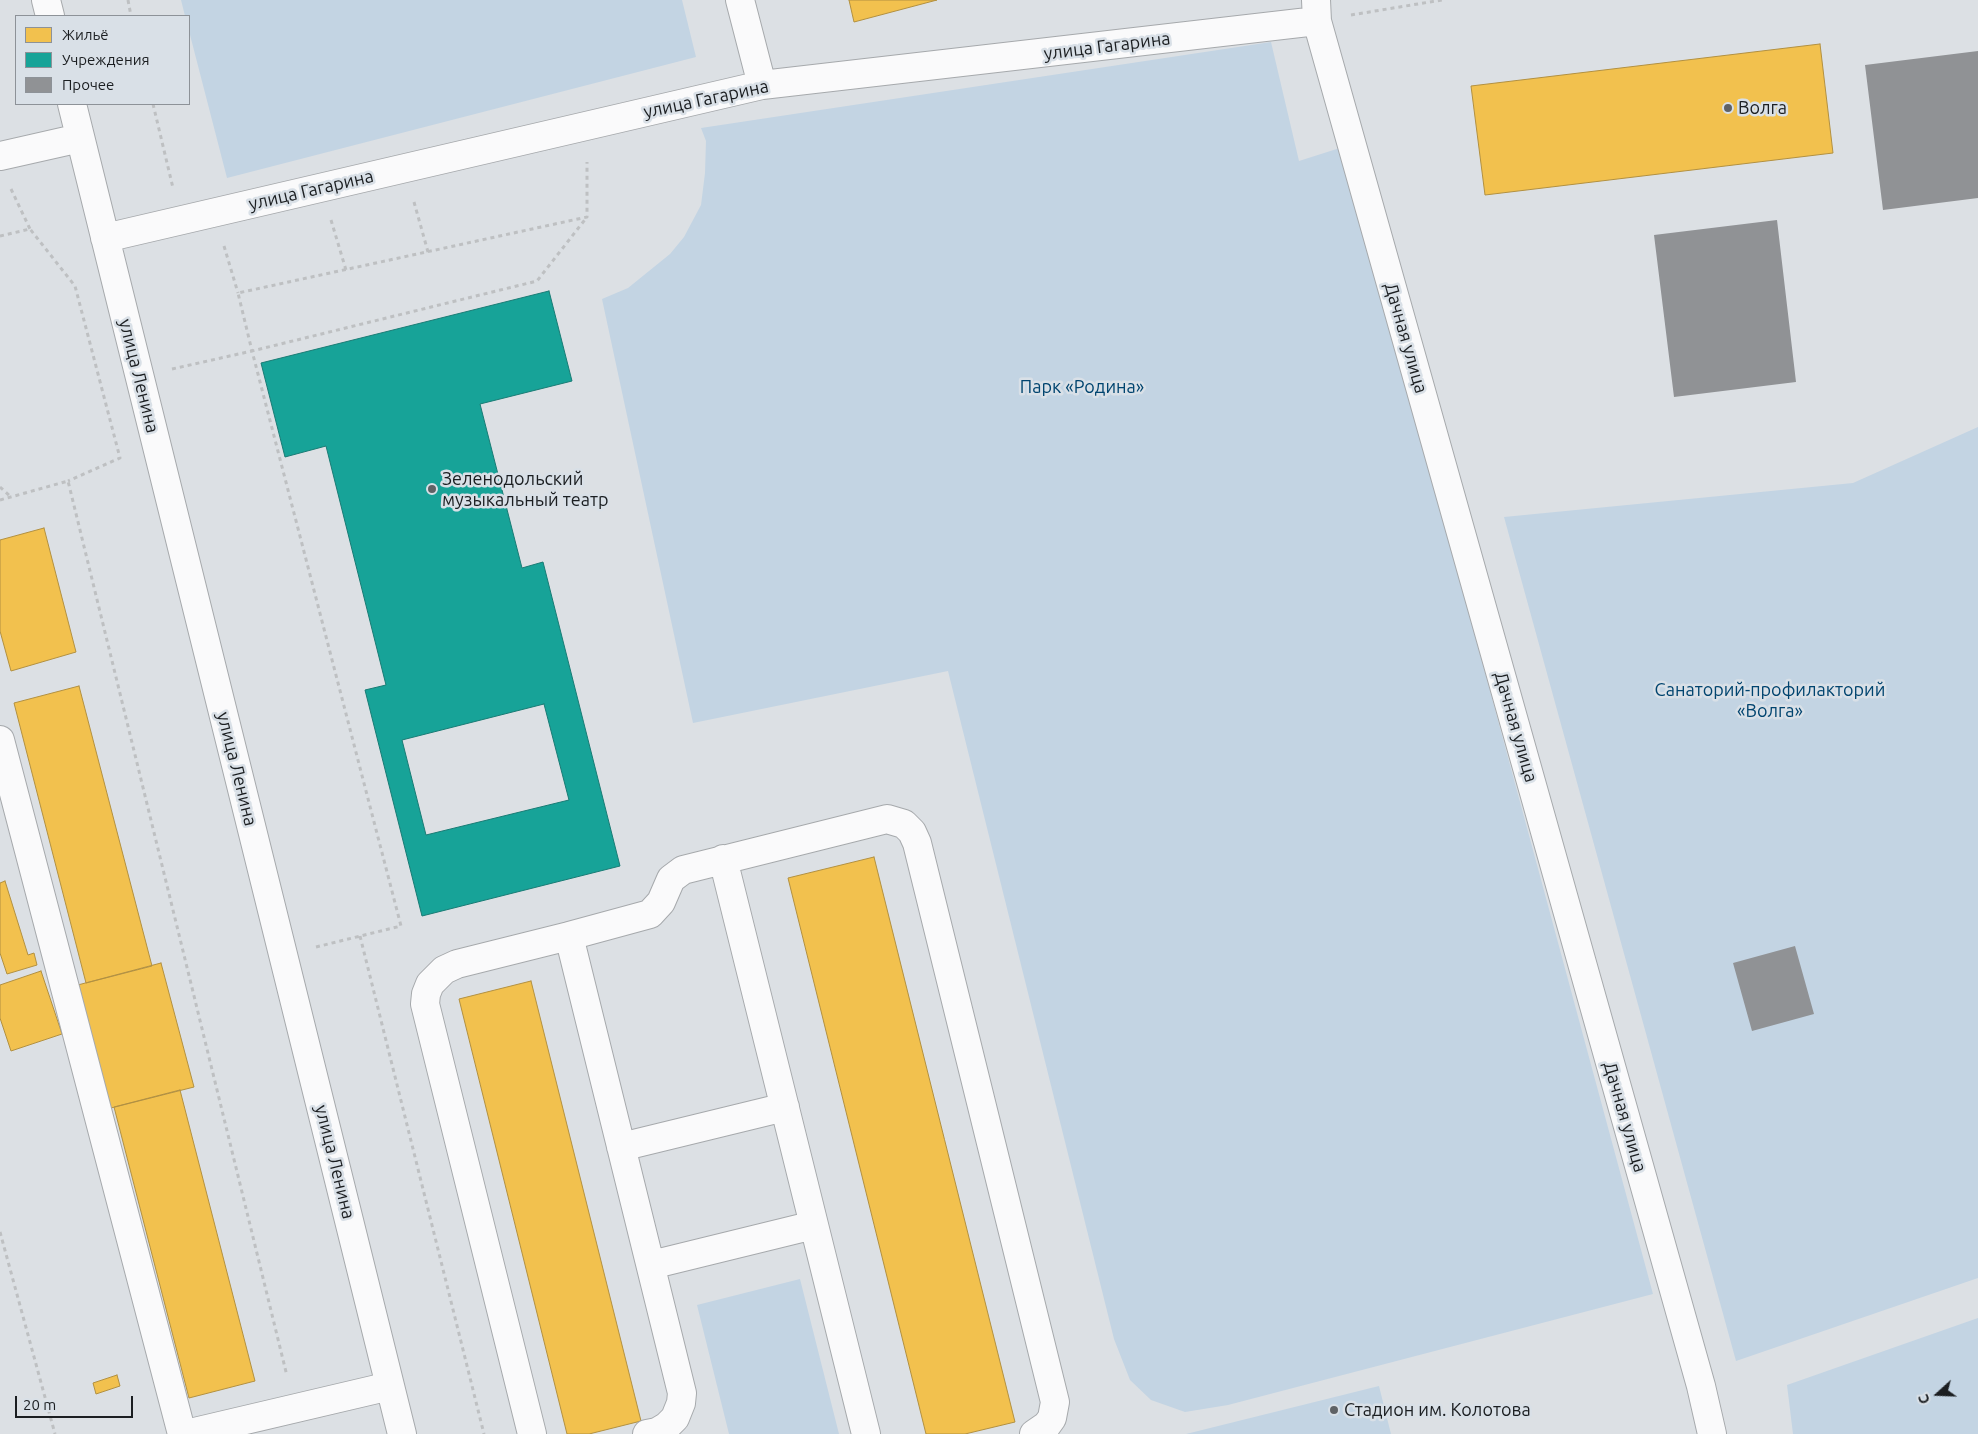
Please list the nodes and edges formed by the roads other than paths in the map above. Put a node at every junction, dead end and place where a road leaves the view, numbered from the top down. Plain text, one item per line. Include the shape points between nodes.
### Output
1 (46, 0) edge
2 (740, 0) edge
3 (1317, 11) edge
4 (50, 15) edge
5 (762, 85) junction
6 (72, 105) edge
7 (80, 138) junction
8 (0, 156) edge
9 (105, 238) junction
10 (0, 740) edge
11 (723, 859) junction
12 (569, 936) junction
13 (785, 1107) junction
14 (622, 1147) junction
15 (814, 1225) junction
16 (650, 1265) junction
17 (390, 1386) junction
18 (182, 1434) edge
19 (186, 1434) edge
20 (402, 1434) edge
21 (532, 1434) edge
22 (647, 1434) edge
23 (866, 1434) edge
24 (1034, 1434) edge
25 (1712, 1434) edge

1 - 4 street
2 - 5 street
3 - 5 street, улица Гагарина
3 - 25 street, Дачная улица
5 - 9 street, улица Гагарина
6 - 7 street, улица Ленина
7 - 8 street
7 - 9 street, улица Ленина
9 - 17 street, улица Ленина
10 - 18 street
11 - 12 street via 676,874 667,885 662,902 650,914
11 - 13 street
11 - 24 street via 887,820 904,824 912,832 1056,1402 1052,1418
12 - 14 street
12 - 21 street via 444,970 430,984 425,1004
13 - 14 street
13 - 15 street
14 - 16 street
15 - 16 street
15 - 23 street
16 - 22 street via 682,1394 675,1418 657,1432
17 - 19 street
17 - 20 street, улица Ленина

